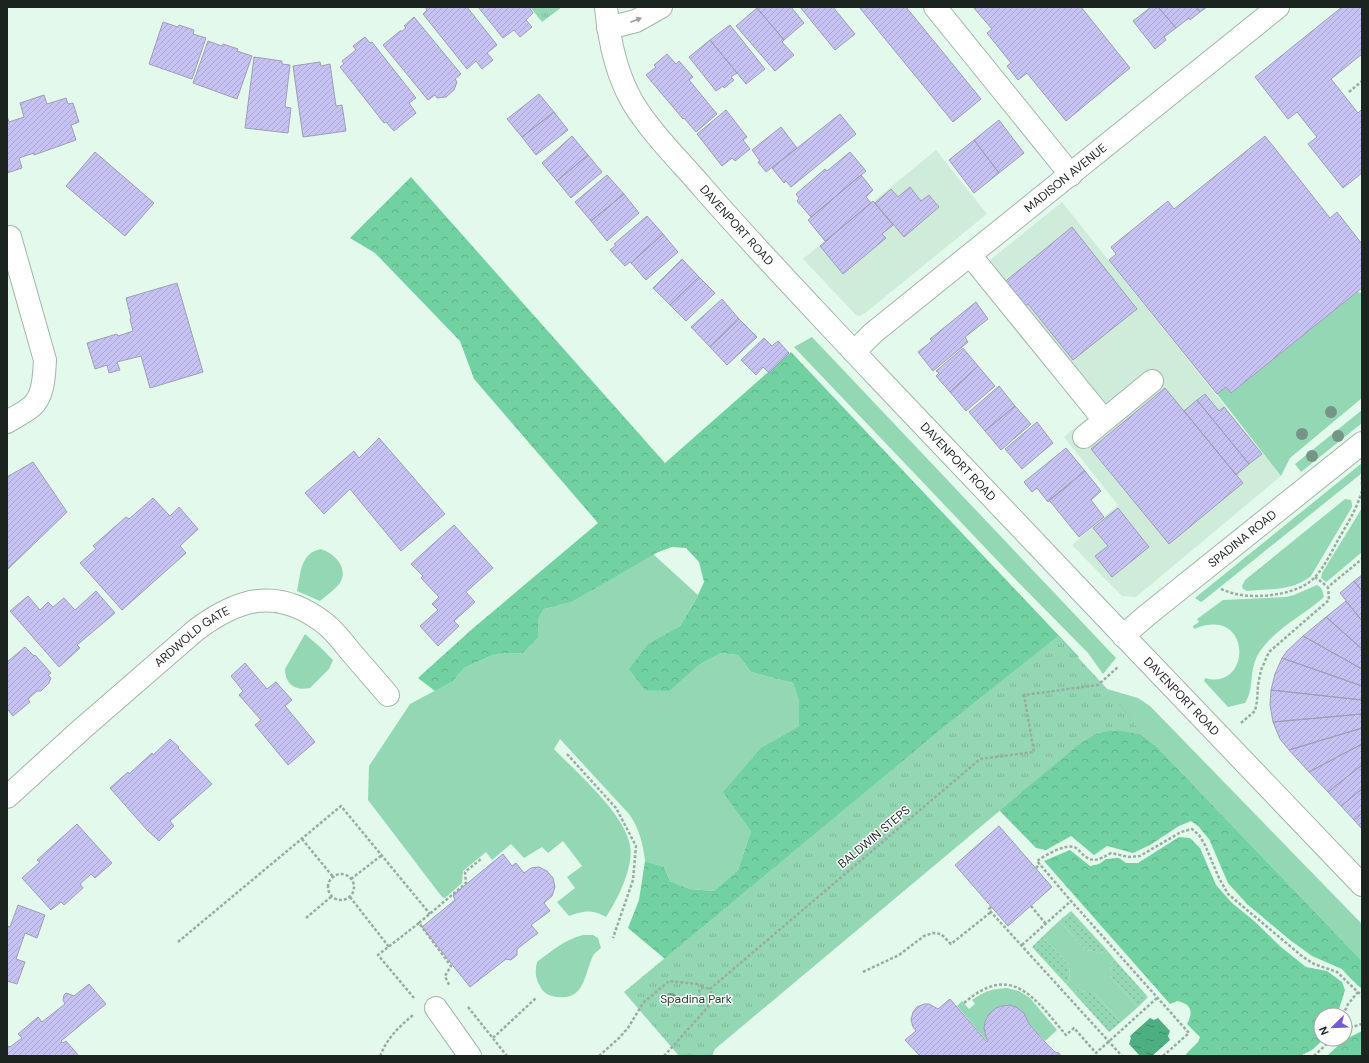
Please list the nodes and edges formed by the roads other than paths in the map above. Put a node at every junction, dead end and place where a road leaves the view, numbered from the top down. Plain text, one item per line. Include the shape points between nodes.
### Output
1 (661, 7) edge
2 (935, 7) edge
3 (1278, 7) edge
4 (607, 17) edge
5 (1071, 175) junction
6 (10, 237) dead end
7 (970, 255) junction
8 (854, 352) junction
9 (1152, 381) dead end
10 (1104, 420) junction
11 (7, 422) edge
12 (1084, 436) dead end
13 (1362, 443) edge
14 (1124, 636) junction
15 (388, 695) dead end
16 (7, 797) edge
17 (1362, 885) edge
18 (427, 1005) road end
19 (470, 1056) edge

4 -> 1 street via 636,21
2 - 5 street
3 - 5 street, MADISON AVENUE
4 - 8 street, DAVENPORT ROAD via 616,64 633,103 645,120 753,244
5 - 7 street, MADISON AVENUE
6 - 11 street via 45,360 38,398 32,406
7 - 8 street, MADISON AVENUE via 873,333
7 - 10 street
8 - 14 street, DAVENPORT ROAD
9 - 10 street
10 - 12 street
13 - 14 street, SPADINA ROAD
14 - 17 street, DAVENPORT ROAD
15 - 16 street, ARDWOLD GATE via 324,623 308,612 273,601 256,601 240,605 196,630
18 - 19 street

